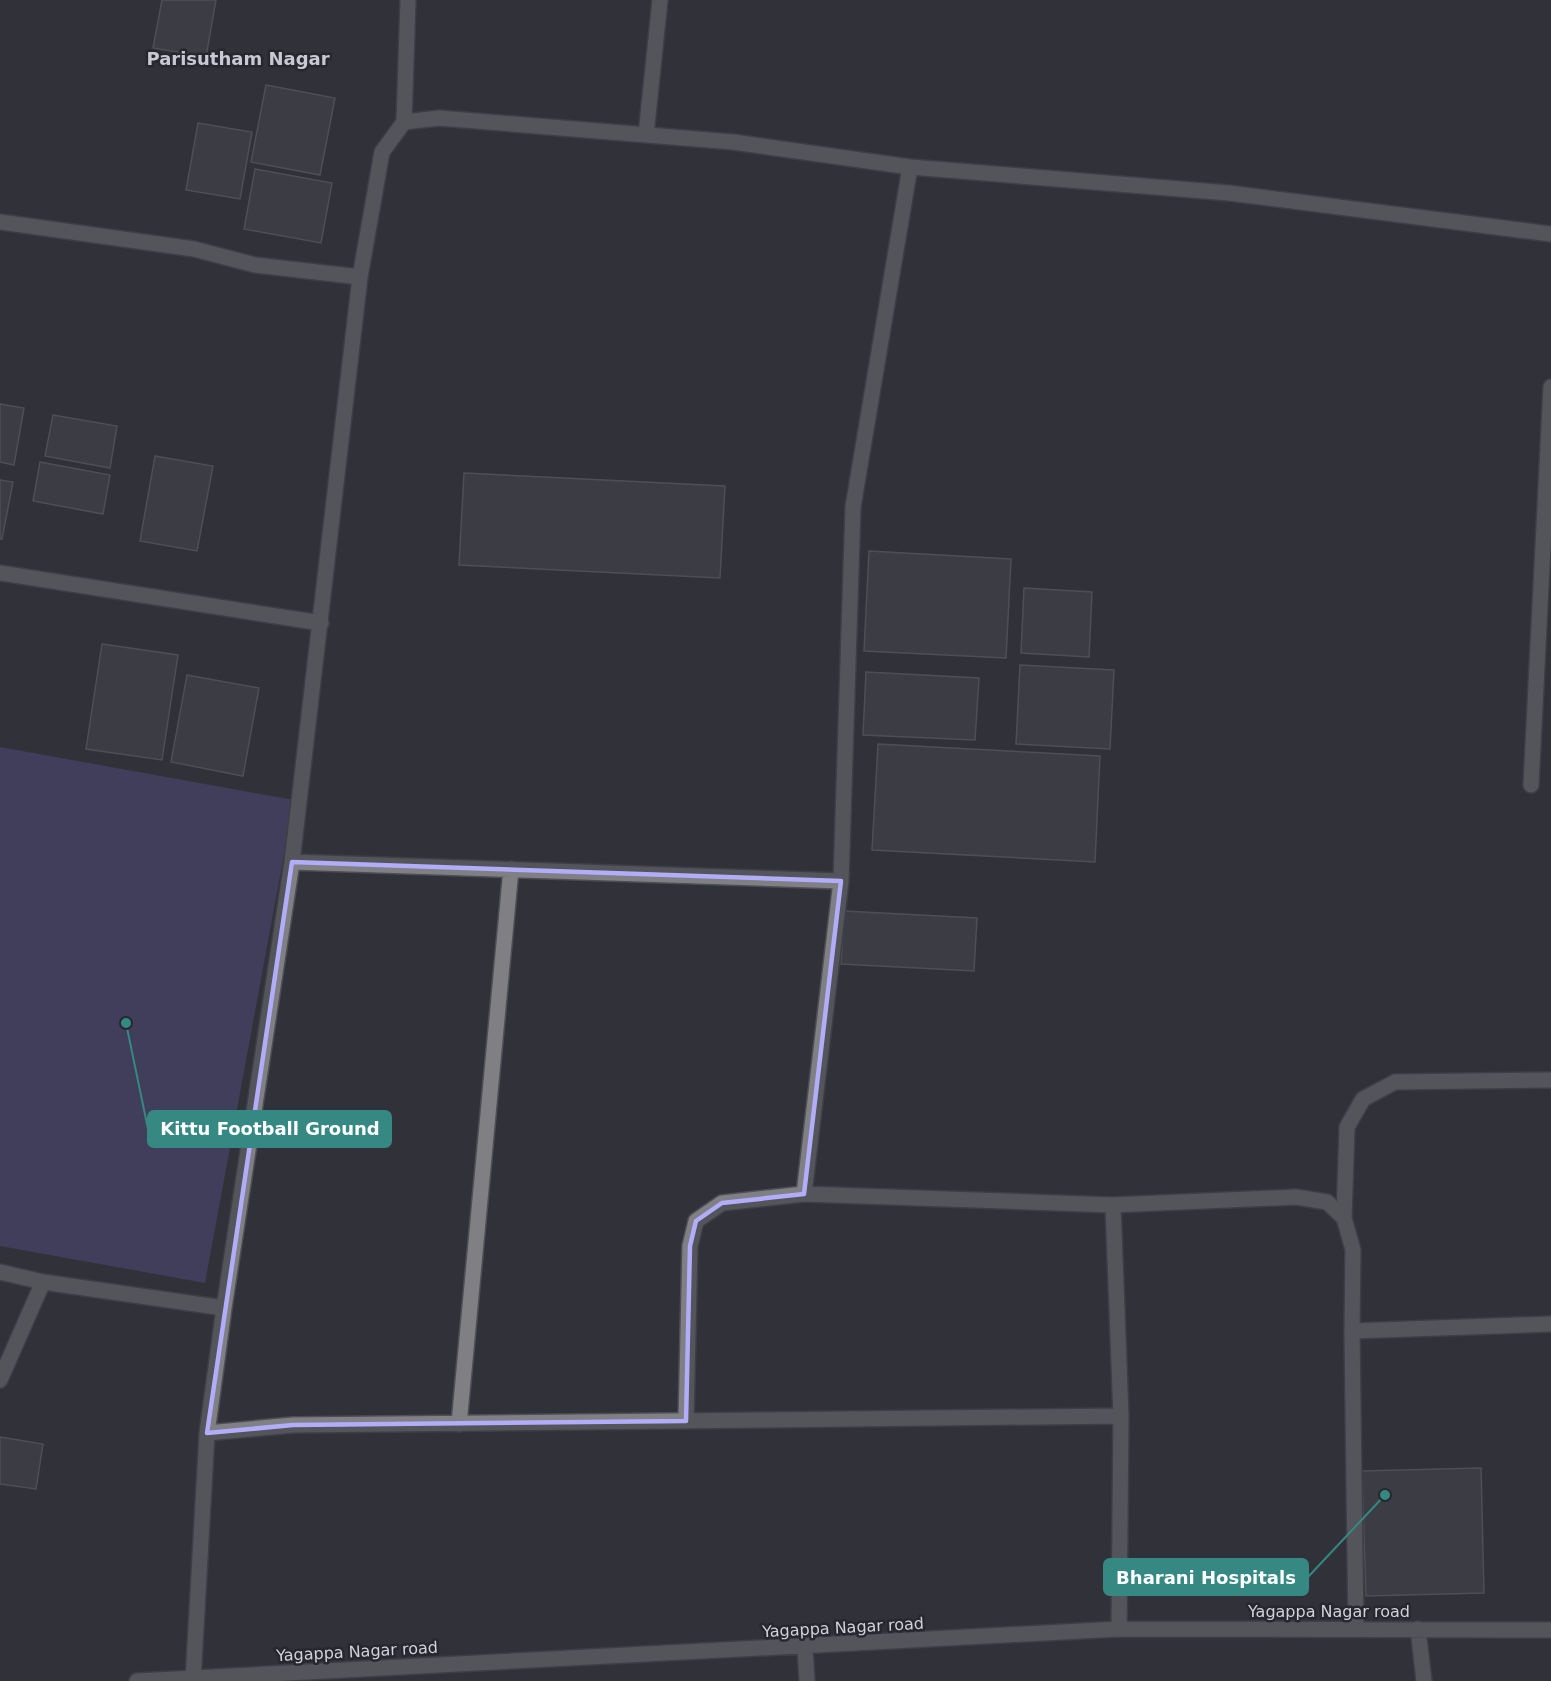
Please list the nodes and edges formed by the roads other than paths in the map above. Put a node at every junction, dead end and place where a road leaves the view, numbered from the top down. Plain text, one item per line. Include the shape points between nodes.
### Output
1 (408, 0) edge
2 (660, 0) edge
3 (404, 122) junction
4 (646, 135) junction
5 (910, 167) junction
6 (0, 222) edge
7 (1551, 234) edge
8 (360, 277) junction
9 (1551, 387) edge
10 (0, 573) edge
11 (321, 623) junction
12 (1531, 785) dead end
13 (292, 862) junction
14 (511, 869) junction
15 (841, 880) junction
16 (1551, 1080) edge
17 (804, 1194) junction
18 (1113, 1205) junction
19 (1344, 1218) junction
20 (0, 1272) edge
21 (43, 1282) junction
22 (224, 1308) junction
23 (1551, 1324) edge
24 (1352, 1331) junction
25 (0, 1380) edge
26 (1121, 1416) junction
27 (686, 1421) junction
28 (459, 1424) junction
29 (207, 1433) junction
30 (1119, 1629) junction
31 (1356, 1629) junction
32 (1418, 1629) junction
33 (1551, 1630) edge
34 (805, 1648) junction
35 (193, 1679) edge
36 (137, 1681) edge
37 (807, 1681) edge
38 (1424, 1681) edge

1 - 3 street
2 - 4 street
3 - 4 street via 439,118
3 - 8 street via 382,152
4 - 5 street via 733,142
5 - 7 street via 1229,194
5 - 15 street via 853,507
6 - 8 street via 194,249 255,265
8 - 11 street
9 - 12 street
10 - 11 street
11 - 13 street
13 - 14 street
13 - 22 street
14 - 15 street
14 - 28 street
15 - 17 street
16 - 19 street via 1395,1082 1363,1100 1347,1127
17 - 18 street
17 - 27 street via 722,1203 696,1221 690,1246
18 - 19 street via 1296,1197 1327,1202
18 - 26 street
19 - 24 street via 1353,1250
20 - 21 street
21 - 22 street
21 - 25 street
22 - 29 street
23 - 24 street
24 - 31 street
26 - 27 street
26 - 30 street
27 - 28 street
28 - 29 street via 293,1425
29 - 35 street
30 - 31 street, Yagappa Nagar road
30 - 34 street, Yagappa Nagar road
31 - 32 street, Yagappa Nagar road
32 - 33 street, Yagappa Nagar road
32 - 38 street
34 - 35 street, Yagappa Nagar road
34 - 37 street
35 - 36 street, Yagappa Nagar road

